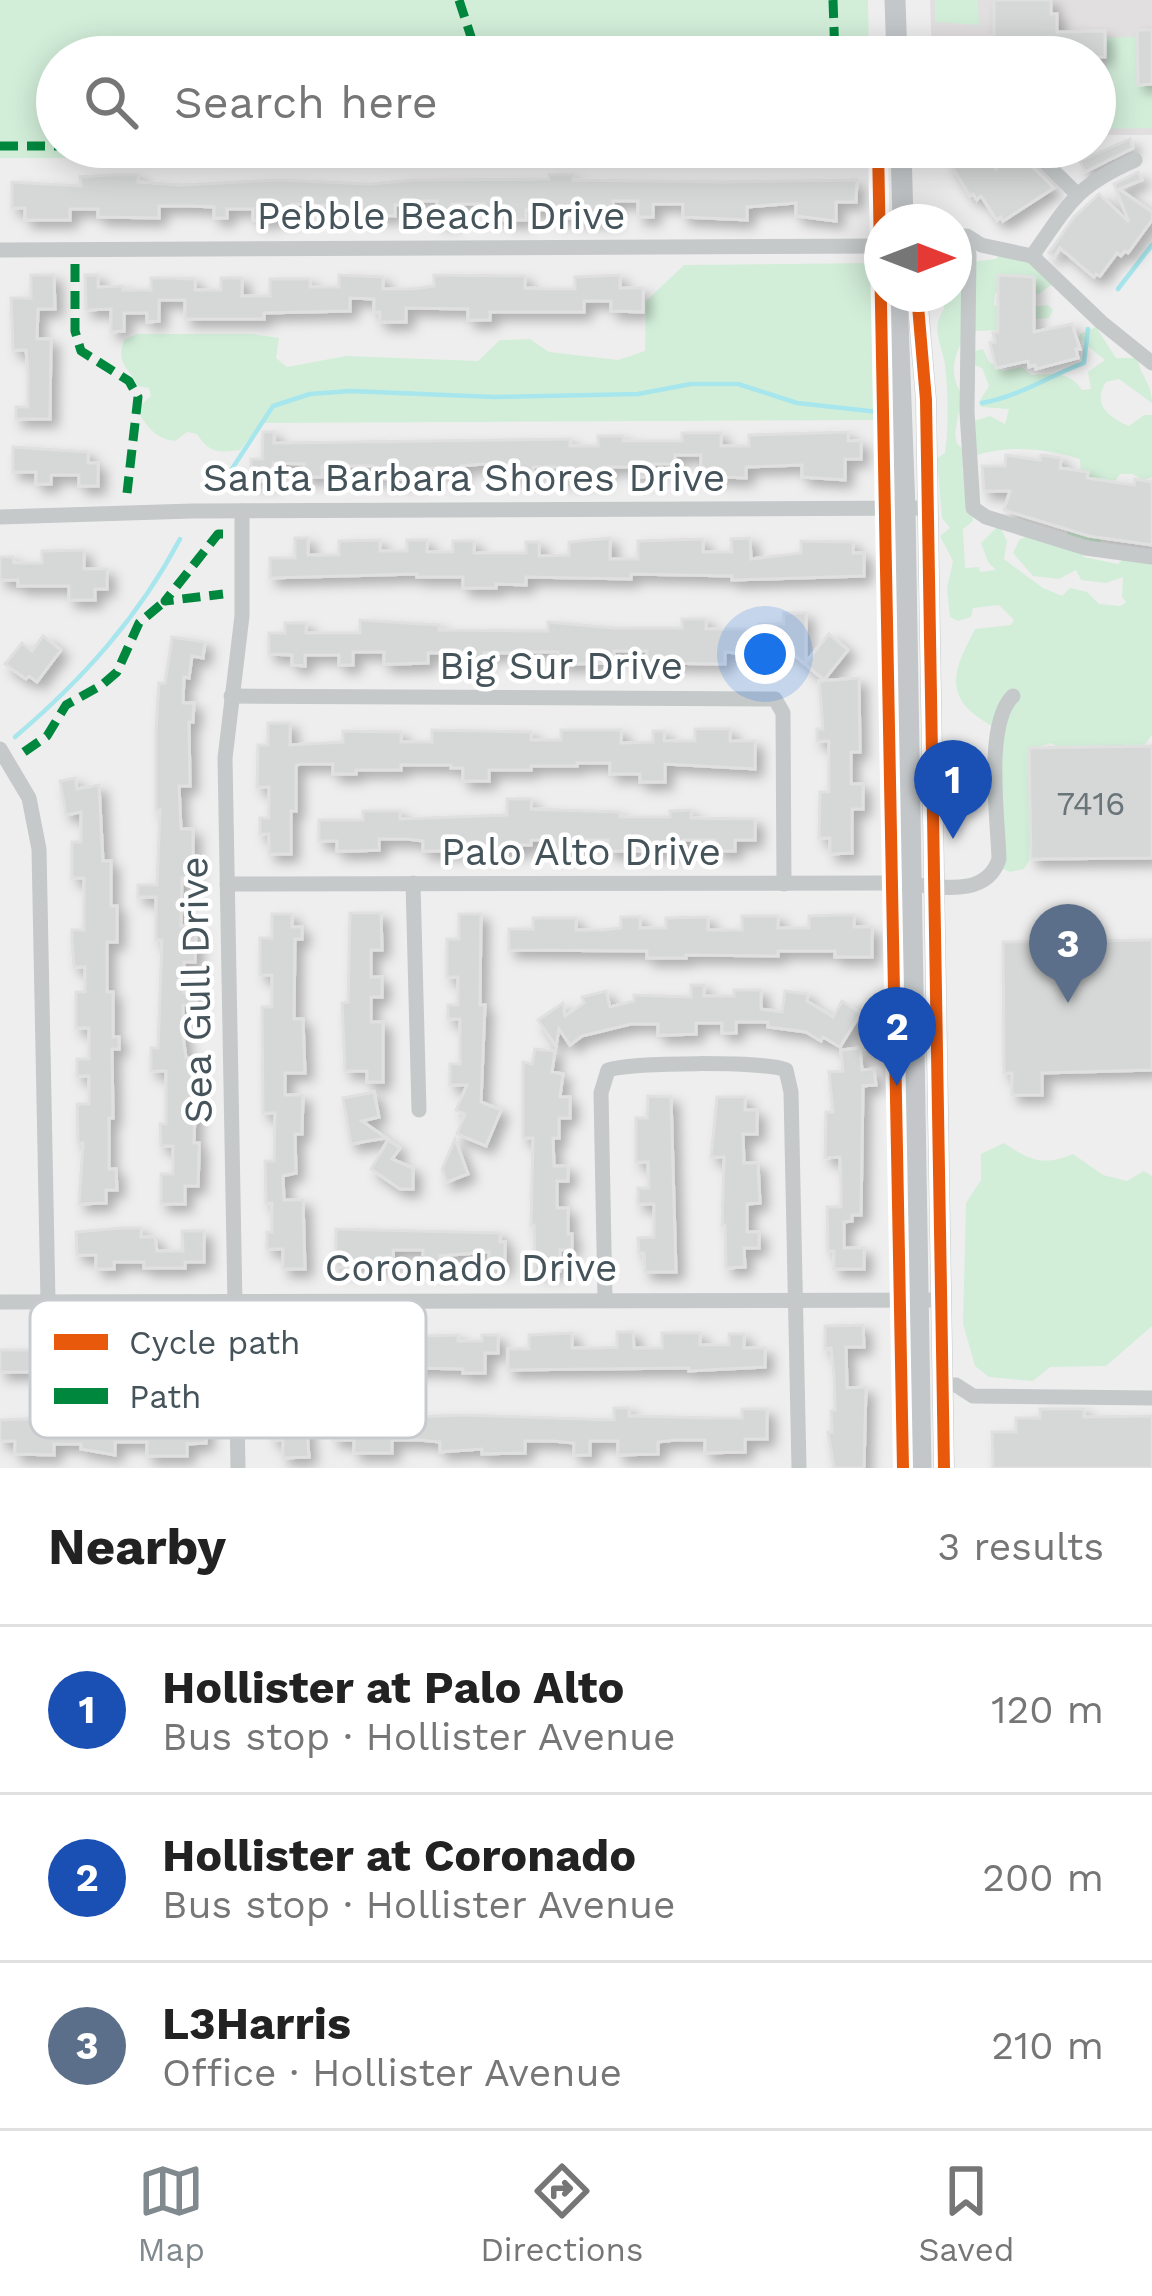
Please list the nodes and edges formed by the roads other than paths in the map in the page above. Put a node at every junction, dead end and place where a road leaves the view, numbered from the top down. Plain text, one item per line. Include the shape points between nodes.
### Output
1 (896, 0) edge
2 (897, 36) edge
3 (1135, 160) dead end
4 (902, 168) edge
5 (1050, 168) edge
6 (1077, 194) junction
7 (903, 204) edge
8 (864, 246) edge
9 (0, 250) edge
10 (972, 251) edge
11 (1031, 256) junction
12 (899, 312) edge
13 (919, 312) edge
14 (968, 312) edge
15 (1152, 364) edge
16 (917, 509) junction
17 (242, 512) junction
18 (0, 517) edge
19 (1152, 557) edge
20 (231, 696) junction
21 (1013, 696) dead end
22 (0, 749) edge
23 (413, 883) junction
24 (227, 884) junction
25 (784, 884) junction
26 (923, 884) junction
27 (419, 1110) dead end
28 (48, 1300) edge
29 (235, 1300) joint
30 (605, 1300) junction
31 (918, 1300) junction
32 (941, 1300) junction
33 (30, 1301) edge
34 (795, 1301) junction
35 (0, 1302) edge
36 (944, 1396) junction
37 (1152, 1398) edge
38 (237, 1438) edge
39 (238, 1468) edge
40 (800, 1468) edge
41 (921, 1468) edge
42 (944, 1468) edge

1 - 2 main road
3 - 6 street
4 - 7 main road
5 - 6 street
6 - 11 street
8 - 9 street, Pebble Beach Drive
10 - 11 street
11 - 15 street
12 - 16 main road
13 - 16 main road via 926,400
14 - 19 street via 973,508 1086,548
16 - 17 street, Santa Barbara Shores Drive
16 - 26 main road
17 - 18 street, Santa Barbara Shores Drive
17 - 20 street, Sea Gull Drive via 242,616
20 - 24 street, Sea Gull Drive
20 - 25 street, Big Sur Drive via 775,699 782,706
21 - 26 street, Palo Alto Drive via 997,727 996,869 973,886
22 - 28 street via 29,798 38,841
23 - 24 street, Palo Alto Drive
23 - 25 street, Palo Alto Drive
23 - 27 street
24 - 29 street, Sea Gull Drive
25 - 26 street, Palo Alto Drive
26 - 31 main road
26 - 32 main road
29 - 30 street, Coronado Drive
30 - 34 street, Coronado Drive
30 - 34 street via 608,1070 774,1066 790,1083
31 - 32 street, Coronado Drive
31 - 34 street, Coronado Drive
31 - 41 main road
32 - 36 main road
33 - 35 street, Coronado Drive
34 - 40 street
36 - 37 street via 957,1406 973,1396
36 - 42 main road
38 - 39 street, Sea Gull Drive

